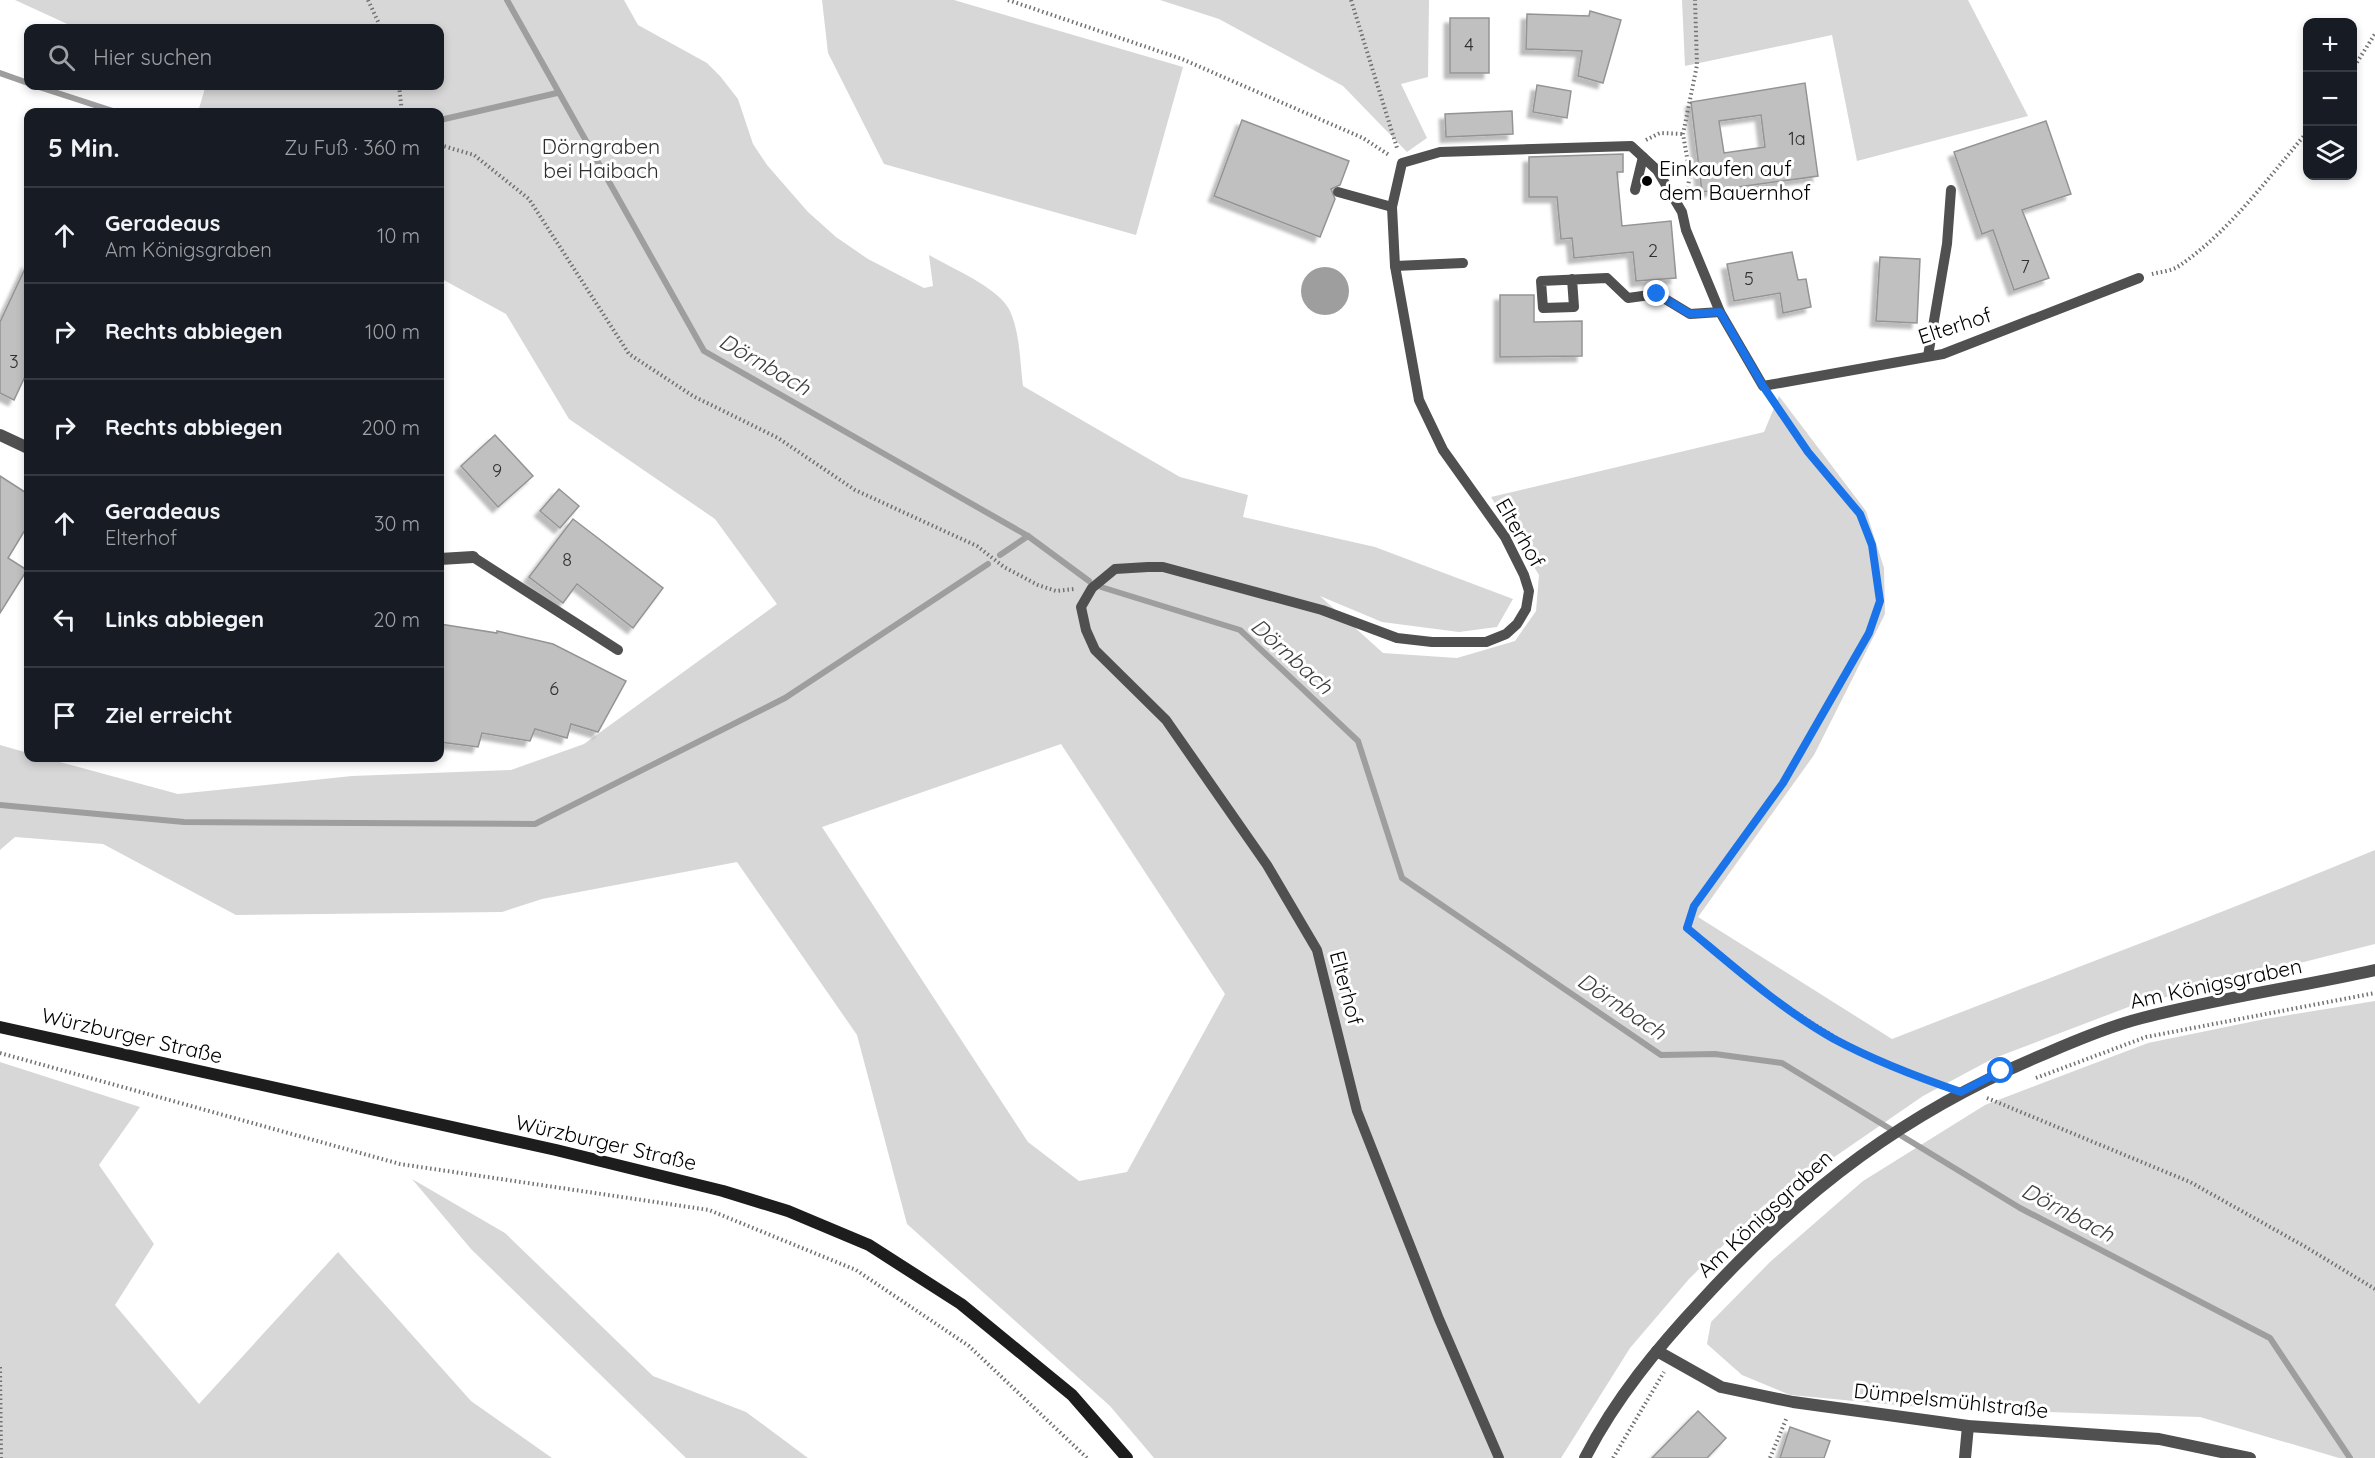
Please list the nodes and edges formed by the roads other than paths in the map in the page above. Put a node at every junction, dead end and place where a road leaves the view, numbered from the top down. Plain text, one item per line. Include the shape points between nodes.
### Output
1 (1643, 157) junction
2 (1635, 190) dead end
3 (1951, 190) dead end
4 (1338, 192) dead end
5 (1392, 207) junction
6 (1463, 263) dead end
7 (1395, 266) junction
8 (2139, 278) road end
9 (1572, 279) dead end
10 (1720, 312) junction
11 (1928, 357) junction
12 (0, 435) edge
13 (24, 446) edge
14 (473, 557) joint
15 (444, 558) edge
16 (618, 650) dead end
17 (2375, 970) edge
18 (0, 1027) edge
19 (1657, 1351) junction
20 (1968, 1426) junction
21 (1126, 1458) edge
22 (1499, 1458) edge
23 (1585, 1458) edge
24 (1965, 1458) edge
25 (2250, 1458) edge

1 - 2 lane
1 - 5 lane, Elterhof via 1631,146 1440,152 1402,163
1 - 10 lane via 1657,170 1682,212
3 - 11 lane via 1947,244
4 - 5 lane
5 - 7 lane, Elterhof
6 - 7 lane
7 - 22 lane, Elterhof via 1419,400 1443,450 1504,537 1524,575 1529,591 1526,609 1517,624 1506,634 1486,642 1396,638 1322,610 1163,567 1115,569 1092,588 1081,607 1095,650 1166,720 1268,865 1317,950 1357,1111
8 - 11 lane, Elterhof
9 - 10 lane via 1607,278 1628,297 1657,294 1690,314
10 - 11 lane, Elterhof via 1763,386
12 - 13 street
14 - 15 street
14 - 16 lane
17 - 19 street, Am Königsgraben via 2141,1018 2001,1071 1928,1109 1845,1165 1796,1206 1734,1265
18 - 21 main road, Würzburger Straße via 556,1150 788,1211 869,1245 961,1304 1072,1395
19 - 20 street, Dümpelsmühlstraße via 1721,1387 1793,1402
19 - 23 street, Am Königsgraben
20 - 24 street
20 - 25 street, Dümpelsmühlstraße via 2159,1439

